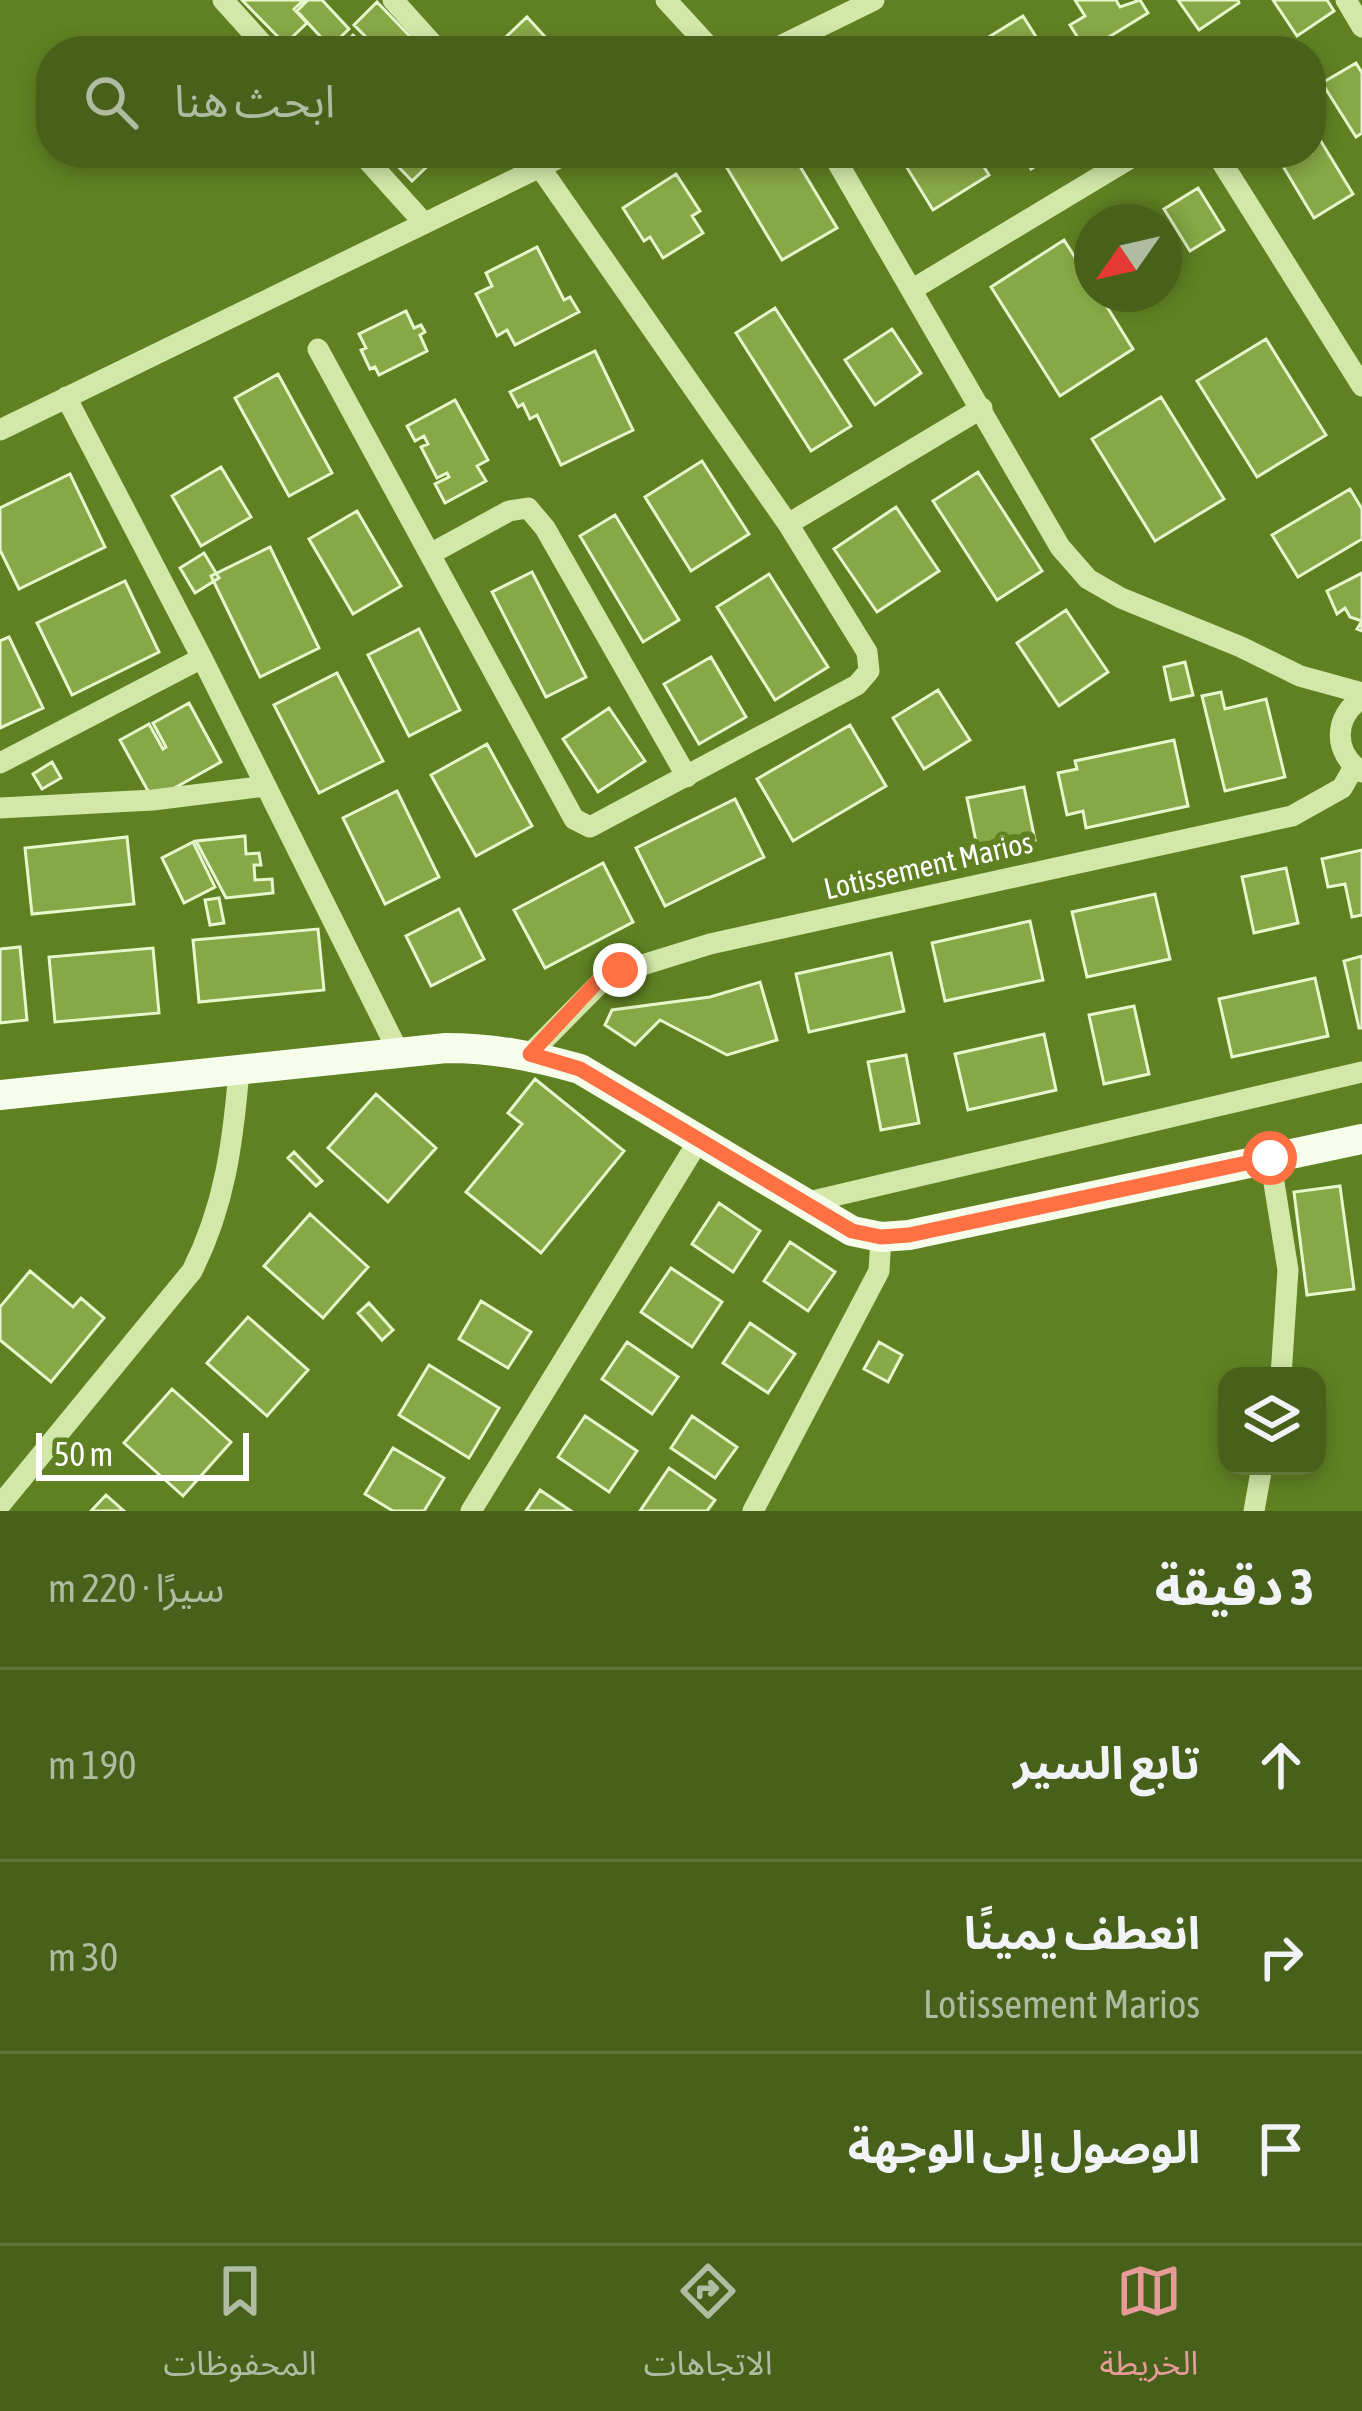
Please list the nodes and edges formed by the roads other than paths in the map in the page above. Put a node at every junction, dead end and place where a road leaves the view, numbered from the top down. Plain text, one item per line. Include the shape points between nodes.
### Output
1 (223, 0) edge
2 (393, 0) edge
3 (666, 0) edge
4 (874, 0) edge
5 (1346, 0) edge
6 (1362, 27) edge
7 (255, 36) edge
8 (425, 36) edge
9 (699, 36) edge
10 (801, 36) edge
11 (374, 168) edge
12 (522, 168) edge
13 (542, 168) edge
14 (841, 168) edge
15 (1114, 168) edge
16 (1225, 168) edge
17 (424, 223) junction
18 (913, 289) junction
19 (318, 350) dead end
20 (1362, 386) edge
21 (66, 397) junction
22 (982, 408) junction
23 (0, 430) edge
24 (788, 524) junction
25 (432, 553) junction
26 (202, 658) junction
27 (1362, 696) edge
28 (0, 763) edge
29 (1358, 770) edge
30 (686, 777) junction
31 (266, 786) junction
32 (0, 808) edge
33 (399, 1053) junction
34 (530, 1054) junction
35 (239, 1070) junction
36 (1362, 1072) edge
37 (0, 1095) edge
38 (1362, 1138) edge
39 (699, 1140) junction
40 (1270, 1158) junction
41 (804, 1203) junction
42 (881, 1237) junction
43 (1282, 1367) edge
44 (1260, 1475) edge
45 (0, 1505) edge
46 (471, 1511) edge
47 (753, 1511) edge
48 (1254, 1511) edge

1 - 7 street
2 - 8 street
3 - 9 street
4 - 10 street
5 - 6 street
11 - 17 street
12 - 17 street
13 - 24 street
14 - 18 street
15 - 18 street
16 - 20 street
17 - 21 street
18 - 22 street
19 - 25 street
21 - 23 street
21 - 26 street
22 - 24 street
22 - 27 street via 1060,547 1088,579
24 - 30 street via 867,652 869,671 857,686
25 - 30 street via 528,508
25 - 30 street via 577,822 590,826
26 - 28 street
26 - 31 street
27 - 29 street via 1340,727 1345,755
29 - 34 street, Lotissement Marios via 1292,816 620,970 596,983
31 - 32 street
31 - 33 street
33 - 34 main road
33 - 35 main road
34 - 39 main road via 580,1069
35 - 37 main road
35 - 45 street via 223,1193 192,1271
36 - 41 street
38 - 40 main road
39 - 41 main road
39 - 46 street
40 - 42 main road
40 - 43 street via 1288,1270
41 - 42 main road via 852,1231
42 - 47 street via 879,1271
44 - 48 street

